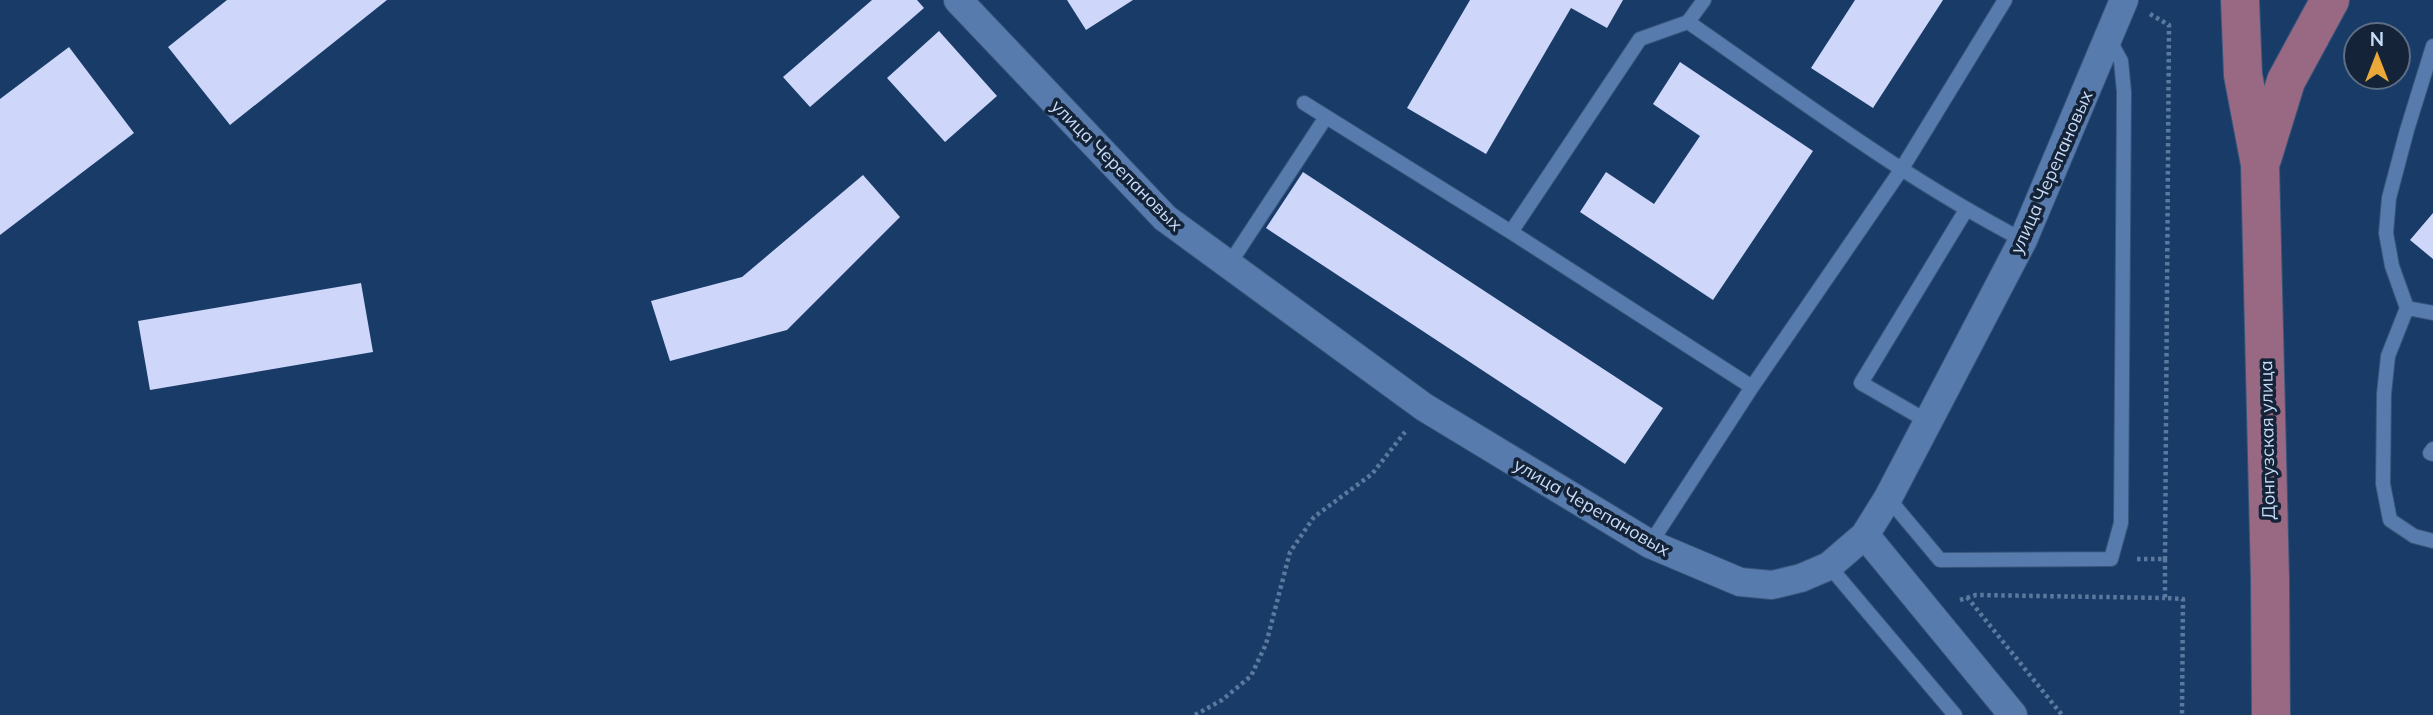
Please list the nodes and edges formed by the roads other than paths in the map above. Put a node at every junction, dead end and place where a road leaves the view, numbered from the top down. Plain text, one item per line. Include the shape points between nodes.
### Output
1 (958, 0) edge
2 (1704, 0) edge
3 (2005, 0) edge
4 (2240, 0) edge
5 (2330, 0) edge
6 (2136, 6) edge
7 (1688, 22) junction
8 (2109, 39) junction
9 (2433, 46) edge
10 (1304, 103) dead end
11 (1326, 117) junction
12 (2260, 164) junction
13 (1901, 170) junction
14 (1966, 210) junction
15 (1511, 232) junction
16 (2023, 240) junction
17 (1228, 266) junction
18 (2407, 308) junction
19 (2433, 313) edge
20 (1752, 387) junction
21 (1927, 421) junction
22 (2433, 449) edge
23 (2433, 454) edge
24 (1888, 498) junction
25 (1865, 535) junction
26 (2433, 541) edge
27 (1650, 544) junction
28 (1829, 566) junction
29 (1955, 715) edge
30 (2014, 715) edge
31 (2271, 715) edge

1 - 17 street, улица Черепановых via 1165,218
2 - 7 lane
3 - 13 lane
4 - 12 main road via 2243,75
5 - 12 main road via 2286,81
6 - 8 street, улица Черепановых
7 - 13 lane
7 - 15 lane via 1640,39
8 - 16 street, улица Черепановых
8 - 24 lane via 2121,61 2124,92 2121,523 2111,559 1940,560
9 - 18 lane via 2389,198 2386,233
10 - 11 lane
11 - 15 lane
11 - 17 lane
12 - 31 main road, Донгузская улица
13 - 14 lane
13 - 20 lane
14 - 16 lane
14 - 21 lane via 1861,383
15 - 20 lane
16 - 21 street, улица Черепановых
17 - 27 street, улица Черепановых via 1424,407
18 - 19 lane
18 - 26 lane via 2388,356 2383,484 2390,520 2414,536
20 - 27 lane
21 - 24 street, улица Черепановых
22 - 23 lane
24 - 25 street, улица Черепановых
25 - 28 street, улица Черепановых
25 - 30 street
27 - 28 street, улица Черепановых via 1740,582 1772,585
28 - 29 lane

